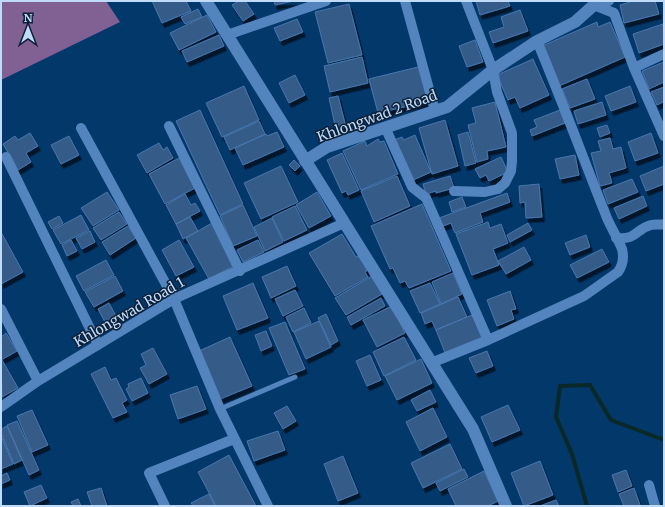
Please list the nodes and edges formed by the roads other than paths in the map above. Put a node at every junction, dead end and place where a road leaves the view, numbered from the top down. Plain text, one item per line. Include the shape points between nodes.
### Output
1 (206, 1) edge
2 (326, 1) edge
3 (405, 1) edge
4 (466, 1) edge
5 (609, 1) edge
6 (594, 3) edge
7 (227, 35) junction
8 (537, 42) junction
9 (664, 54) edge
10 (634, 68) junction
11 (492, 70) junction
12 (434, 111) junction
13 (660, 117) edge
14 (169, 126) dead end
15 (385, 127) junction
16 (81, 128) dead end
17 (664, 136) edge
18 (6, 157) dead end
19 (305, 161) junction
20 (454, 191) dead end
21 (344, 223) junction
22 (664, 224) edge
23 (616, 238) junction
24 (240, 271) junction
25 (174, 299) junction
26 (1, 309) edge
27 (488, 340) junction
28 (98, 345) junction
29 (431, 363) junction
30 (295, 377) dead end
31 (38, 381) junction
32 (1, 407) edge
33 (220, 409) junction
34 (234, 439) junction
35 (649, 485) dead end
36 (165, 506) edge
37 (268, 506) edge
38 (506, 506) edge
39 (655, 506) edge

1 - 7 street
2 - 7 street
3 - 12 street
4 - 11 street
5 - 6 street
6 - 8 street, Khlongwad 2 Road via 575,22
6 - 10 street via 614,13
7 - 19 street
8 - 11 street, Khlongwad 2 Road
8 - 23 street
9 - 10 street
10 - 13 street
11 - 12 street, Khlongwad 2 Road via 447,106
11 - 20 street via 512,133 511,171 505,183 498,189 485,192
12 - 15 street, Khlongwad 2 Road
13 - 17 street
14 - 24 street
15 - 19 street, Khlongwad 2 Road via 327,147
15 - 27 street via 412,187 426,198
16 - 25 street
18 - 28 street
19 - 21 street
21 - 24 street, Khlongwad Road 1
21 - 29 street
22 - 23 street via 650,226 626,239
23 - 27 street via 622,249 623,259 618,272 584,296
24 - 25 street, Khlongwad Road 1
25 - 28 street, Khlongwad Road 1
25 - 33 street
26 - 31 street
27 - 29 street
28 - 31 street, Khlongwad Road 1
29 - 38 street via 473,429
30 - 33 lane
31 - 32 street, Khlongwad Road 1
33 - 34 street
34 - 36 street via 148,473
34 - 37 street
35 - 39 street

